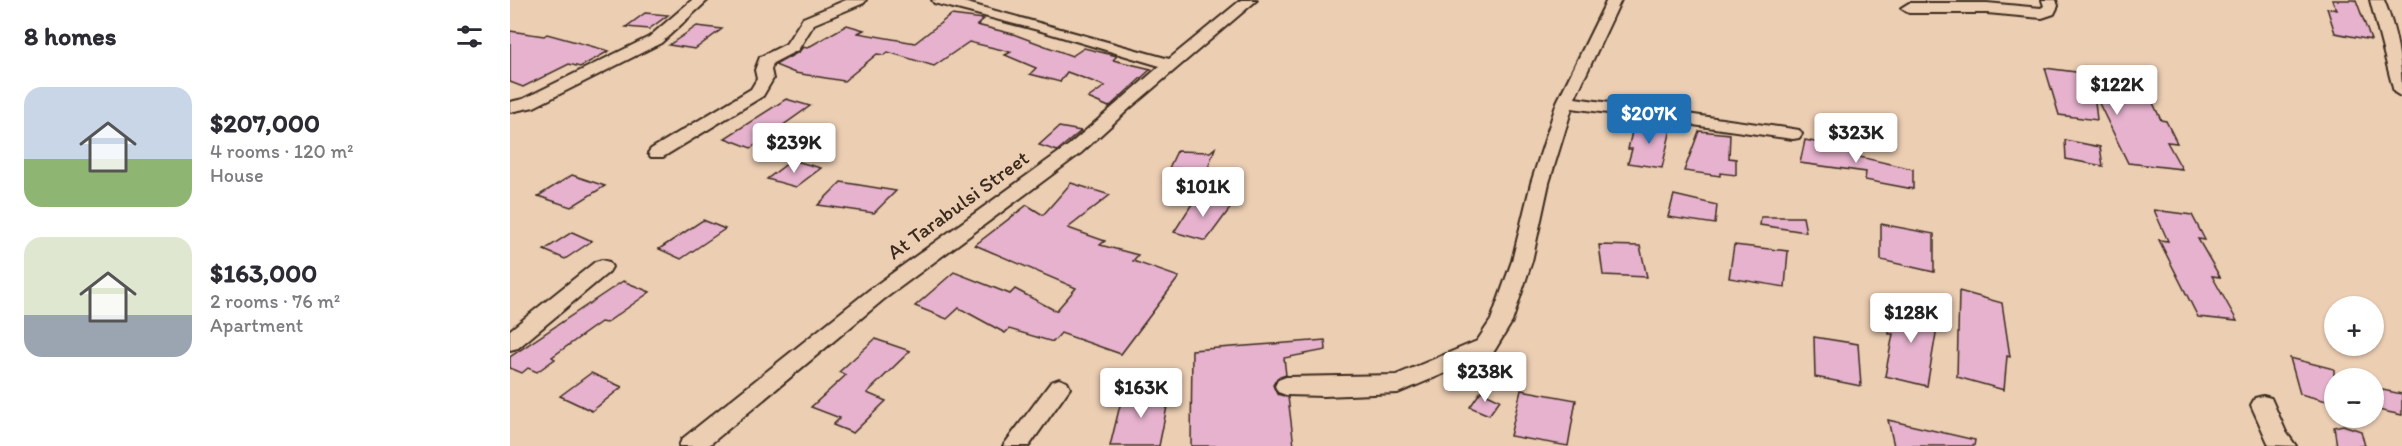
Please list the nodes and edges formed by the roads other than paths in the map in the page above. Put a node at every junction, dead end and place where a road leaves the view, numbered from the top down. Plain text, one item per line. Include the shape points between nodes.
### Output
1 (701, 0) edge
2 (859, 0) edge
3 (939, 0) edge
4 (1250, 0) edge
5 (1614, 0) edge
6 (2049, 0) edge
7 (2378, 0) edge
8 (1909, 8) dead end
9 (1172, 65) junction
10 (2402, 92) edge
11 (1565, 102) junction
12 (528, 104) junction
13 (510, 107) edge
14 (510, 115) edge
15 (1793, 134) dead end
16 (657, 153) dead end
17 (602, 267) dead end
18 (510, 342) edge
19 (1286, 386) dead end
20 (1059, 388) dead end
21 (2263, 405) dead end
22 (691, 446) edge
23 (1015, 446) edge
24 (2284, 446) edge

1 - 12 street via 655,40
2 - 16 street via 808,21 792,47 766,60 765,79 757,92
3 - 9 street
4 - 9 street, At Tarabulsi Street
5 - 11 street
6 - 8 street via 2049,11 2042,13
7 - 10 street
9 - 22 street, At Tarabulsi Street via 1075,149 876,295
11 - 15 street
11 - 19 street via 1522,261 1501,322 1485,347 1398,384
12 - 13 street
12 - 14 street
17 - 18 street
20 - 23 street
21 - 24 street

